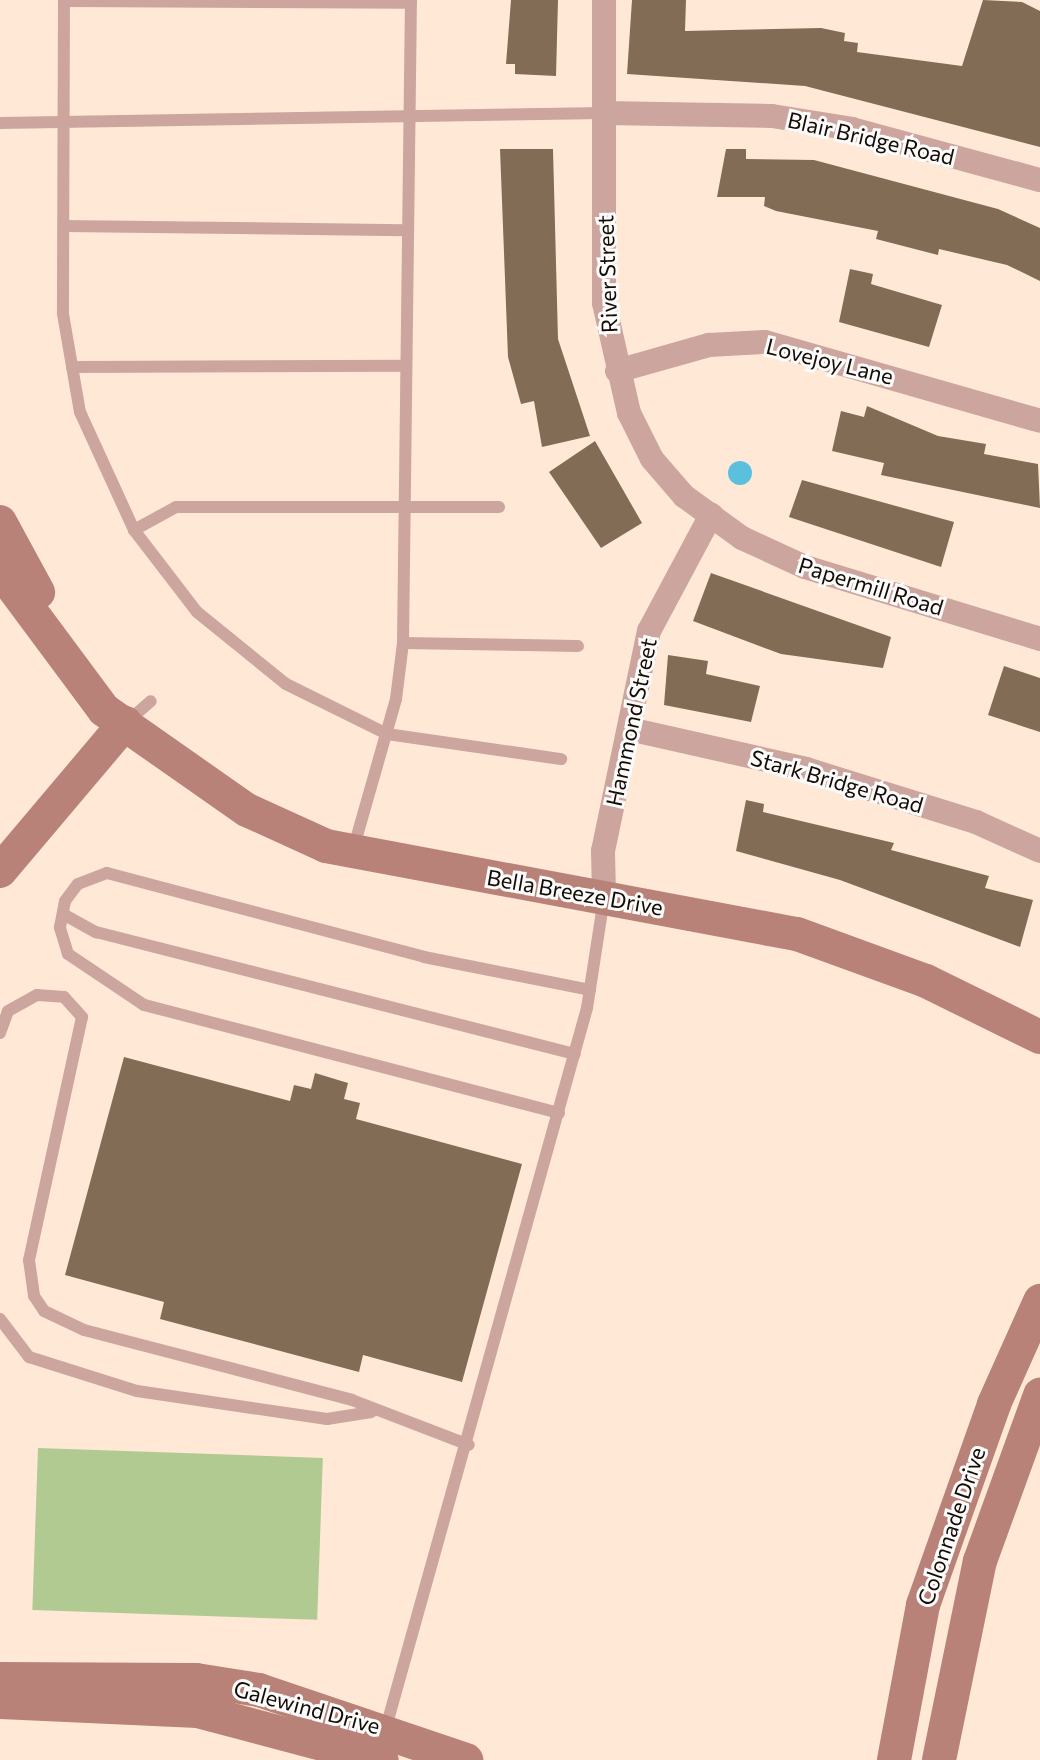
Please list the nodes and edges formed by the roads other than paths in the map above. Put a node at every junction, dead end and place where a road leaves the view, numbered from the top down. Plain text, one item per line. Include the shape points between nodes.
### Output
1 (64, 0) edge
2 (604, 0) edge
3 (411, 2) edge
4 (604, 113) junction
5 (406, 115) junction
6 (0, 123) edge
7 (64, 123) junction
8 (1040, 180) edge
9 (64, 226) junction
10 (405, 230) junction
11 (405, 366) junction
12 (72, 367) junction
13 (617, 371) junction
14 (1040, 421) edge
15 (404, 505) junction
16 (499, 507) dead end
17 (711, 515) junction
18 (0, 522) edge
19 (134, 530) junction
20 (0, 570) edge
21 (1040, 639) edge
22 (403, 643) junction
23 (578, 646) dead end
24 (151, 701) dead end
25 (125, 723) junction
26 (629, 729) junction
27 (387, 734) junction
28 (561, 759) dead end
29 (353, 851) junction
30 (1040, 851) edge
31 (0, 871) edge
32 (604, 895) junction
33 (63, 914) junction
34 (590, 990) junction
35 (0, 1033) edge
36 (1040, 1037) edge
37 (575, 1054) junction
38 (559, 1113) junction
39 (1040, 1301) edge
40 (0, 1319) edge
41 (1040, 1395) edge
42 (371, 1412) junction
43 (469, 1445) junction
44 (0, 1679) edge
45 (0, 1702) edge
46 (380, 1752) edge
47 (466, 1760) edge
48 (894, 1760) edge
49 (939, 1760) edge

1 - 3 lane
1 - 7 lane
2 - 4 street, River Street
3 - 5 lane
4 - 5 lane
4 - 8 street, Blair Bridge Road via 772,116 852,129
4 - 13 street, River Street via 604,303
5 - 7 lane
5 - 10 lane
6 - 7 lane
7 - 9 lane
9 - 10 lane
9 - 12 lane via 63,314
10 - 11 lane
11 - 12 lane
11 - 15 lane
12 - 19 lane via 80,412
13 - 14 street, Lovejoy Lane via 709,345 765,342
13 - 17 street, River Street via 652,459
15 - 16 lane
15 - 19 lane via 176,507
15 - 22 lane
17 - 21 street, Papermill Road via 805,567
17 - 26 street, Hammond Street via 649,631
18 - 25 street via 47,605 121,697
19 - 27 lane via 197,612 264,666
20 - 25 street, Bella Breeze Drive via 61,658 104,710
22 - 23 lane
22 - 27 lane
24 - 25 lane
25 - 29 street, Bella Breeze Drive via 247,810
25 - 31 street
26 - 30 street, Stark Bridge Road via 806,769 976,822
26 - 32 street, Hammond Street via 603,851
27 - 28 lane
27 - 29 lane
29 - 32 street, Bella Breeze Drive
32 - 34 lane
32 - 36 street, Bella Breeze Drive via 797,934 926,981
33 - 34 lane via 78,884 107,873 424,957
33 - 37 lane via 96,932
33 - 38 lane via 68,954 144,1005
34 - 37 lane
35 - 42 lane via 8,1011 37,995 64,997 82,1017 29,1260 34,1296 44,1311 84,1330 323,1391
37 - 38 lane
38 - 43 lane
39 - 48 street, Colonnade Drive via 994,1404 923,1605
40 - 42 lane via 29,1357 137,1391 327,1419
41 - 49 street, Colonnade Drive via 980,1561
42 - 43 lane
43 - 46 lane
44 - 46 street, Galewind Drive via 196,1680 259,1690
45 - 46 street, Galewind Drive via 198,1711
46 - 47 street, Galewind Drive

